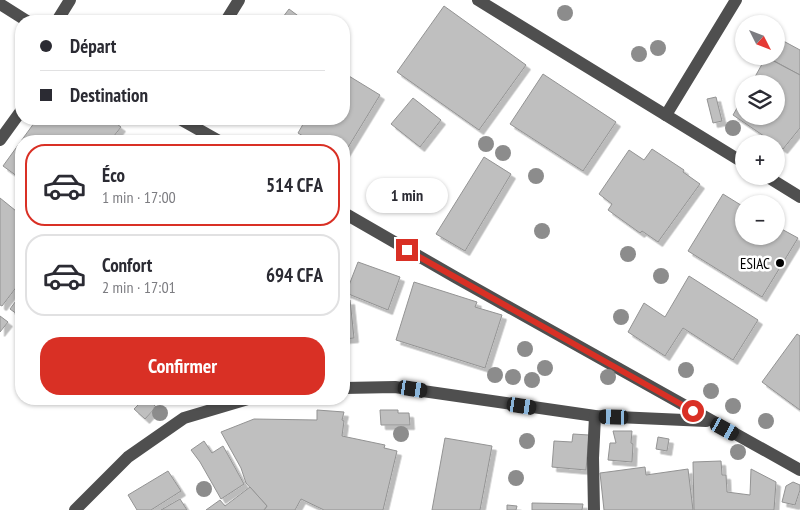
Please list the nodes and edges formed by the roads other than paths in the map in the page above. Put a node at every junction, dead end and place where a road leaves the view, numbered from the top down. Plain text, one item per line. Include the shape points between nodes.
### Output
1 (70, 0) edge
2 (239, 0) edge
3 (478, 0) edge
4 (736, 0) edge
5 (0, 4) edge
6 (17, 15) edge
7 (61, 15) edge
8 (230, 15) edge
9 (666, 115) junction
10 (15, 119) edge
11 (191, 125) edge
12 (208, 135) edge
13 (0, 140) edge
14 (735, 157) edge
15 (781, 185) edge
16 (800, 197) edge
17 (350, 216) edge
18 (350, 388) edge
19 (228, 405) edge
20 (595, 416) junction
21 (710, 421) junction
22 (800, 470) edge
23 (75, 510) edge
24 (594, 510) edge

1 - 7 street
2 - 8 street
3 - 9 street
4 - 9 street
5 - 6 street
9 - 14 street
10 - 13 street
11 - 12 street
15 - 16 street
17 - 21 street
18 - 20 street via 395,386
19 - 23 street via 184,418 128,457
20 - 21 street
20 - 24 street
21 - 22 street

